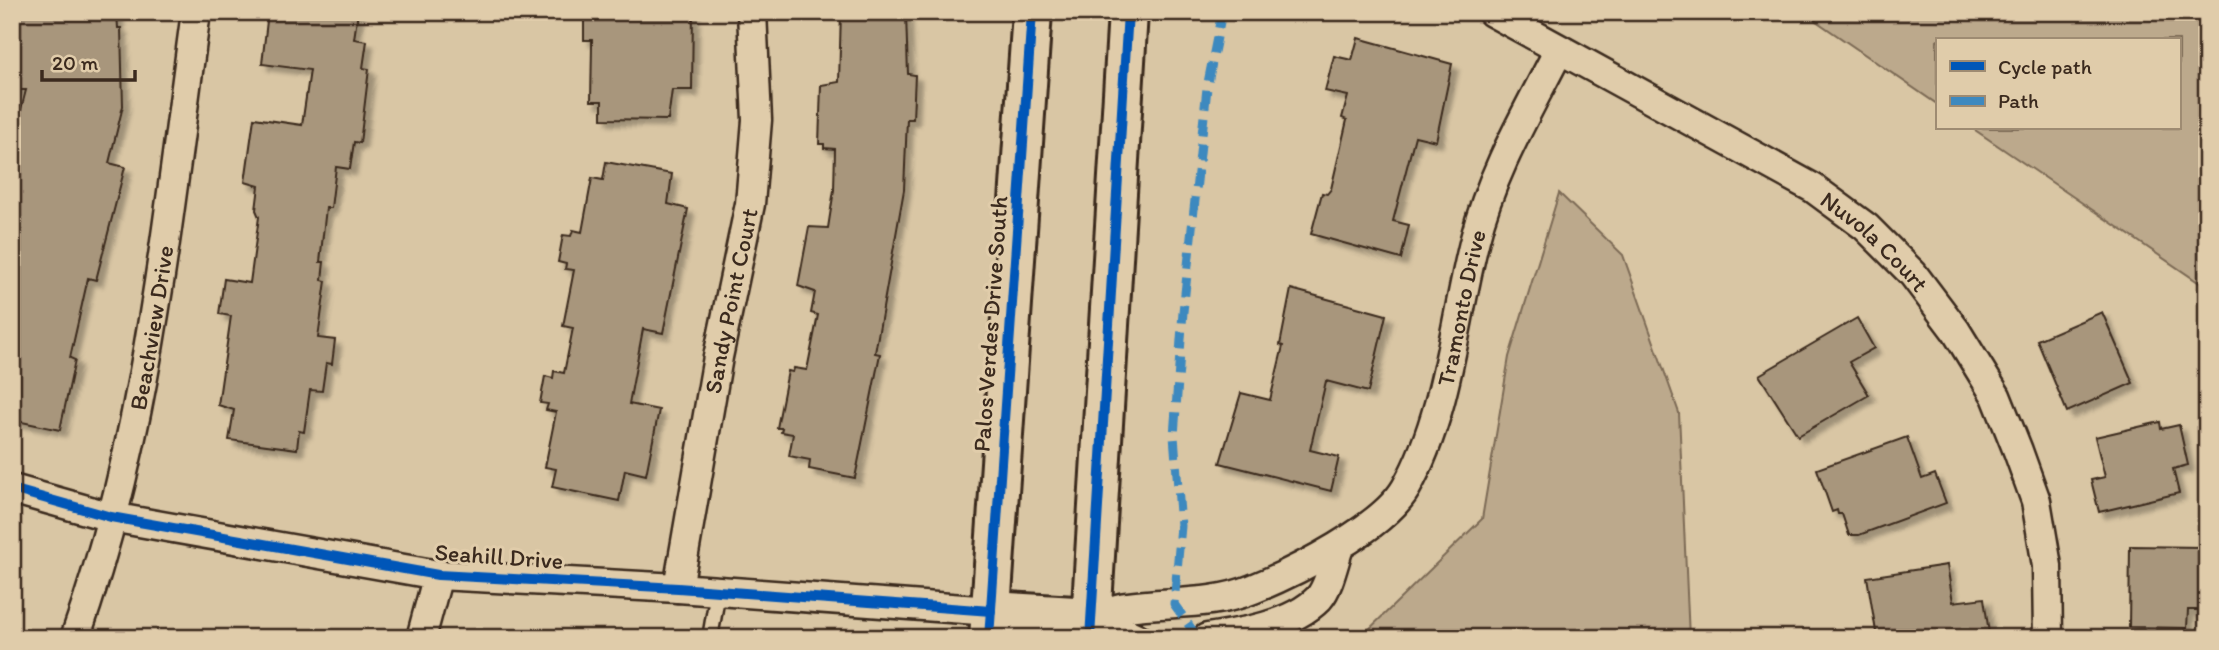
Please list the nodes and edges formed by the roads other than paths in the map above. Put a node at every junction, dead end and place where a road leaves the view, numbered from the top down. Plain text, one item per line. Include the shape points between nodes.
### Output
1 (196, 12) edge
2 (752, 12) edge
3 (1032, 12) edge
4 (1128, 12) edge
5 (1492, 12) edge
6 (1559, 50) junction
7 (12, 488) edge
8 (111, 517) junction
9 (1339, 547) junction
10 (438, 575) junction
11 (678, 588) junction
12 (718, 591) junction
13 (990, 624) edge
14 (1091, 627) edge
15 (75, 638) edge
16 (421, 638) edge
17 (710, 638) edge
18 (1137, 638) edge
19 (1206, 638) edge
20 (2048, 638) edge

1 - 8 street, Beachview Drive via 147,362
2 - 11 street, Sandy Point Court via 757,121 750,204
3 - 13 main road, Palos Verdes Drive South
4 - 14 main road
5 - 6 street, Nuvola Court
6 - 9 street, Tramonto Drive via 1503,162 1475,236 1445,380 1405,491
6 - 20 street, Nuvola Court via 1813,188 1866,228 1913,274 1996,396 2018,452 2036,501 2047,566
7 - 8 street, Seahill Drive
8 - 10 street, Seahill Drive
8 - 15 street, Beachview Drive
9 - 14 street, Tramonto Drive via 1252,590 1211,601 1125,607
9 - 19 street via 1320,597 1281,622
10 - 11 street, Seahill Drive
10 - 16 street
11 - 12 street, Seahill Drive
12 - 13 street, Seahill Drive
12 - 17 lane
13 - 14 main road
14 - 18 street

